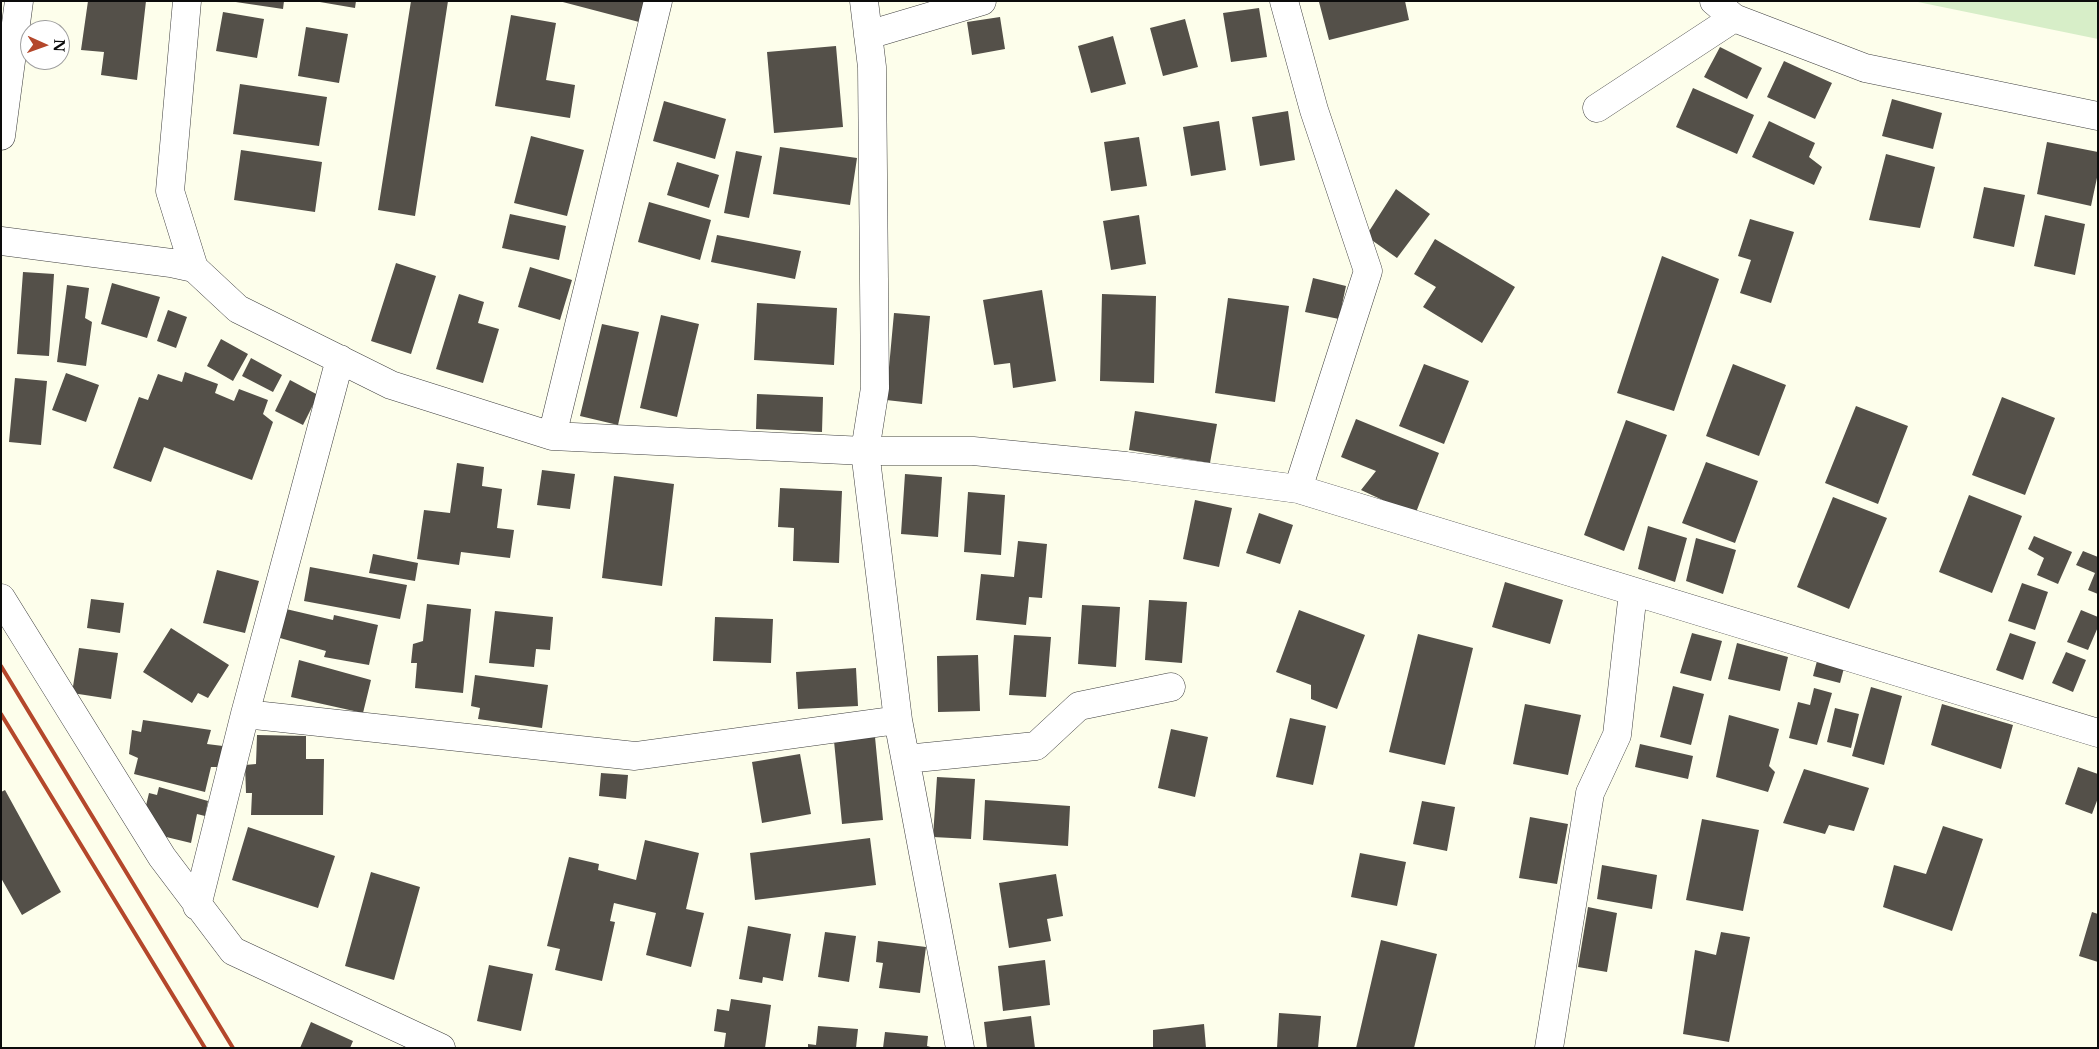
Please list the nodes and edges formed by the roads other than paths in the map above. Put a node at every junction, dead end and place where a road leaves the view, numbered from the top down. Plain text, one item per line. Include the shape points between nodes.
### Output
1 (19, 1) edge
2 (187, 1) edge
3 (658, 1) edge
4 (864, 1) edge
5 (982, 1) edge
6 (1284, 1) edge
7 (1724, 10) edge
8 (868, 34) junction
9 (1597, 108) dead end
10 (2098, 116) edge
11 (1, 136) edge
12 (1, 241) edge
13 (194, 268) junction
14 (340, 360) junction
15 (552, 436) junction
16 (865, 451) junction
17 (1298, 488) junction
18 (1632, 592) junction
19 (1, 598) edge
20 (1171, 688) dead end
21 (245, 714) junction
22 (898, 720) junction
23 (2098, 733) edge
24 (906, 759) junction
25 (198, 906) junction
26 (441, 1048) edge
27 (960, 1048) edge
28 (1549, 1048) edge

1 - 11 street
2 - 13 street via 170,191
3 - 15 street
4 - 8 street
5 - 8 street
6 - 17 street via 1314,110 1368,271
7 - 9 street
7 - 10 street via 1865,68
8 - 16 street via 872,67 875,388
12 - 13 street
13 - 14 street via 238,309
14 - 15 street via 391,384
14 - 21 street
15 - 16 street
16 - 17 street via 973,451
16 - 22 street
17 - 18 street
18 - 23 street
18 - 28 street via 1617,735 1590,793
19 - 25 street via 162,857
20 - 24 street via 1080,706 1036,746
21 - 22 street via 635,756
21 - 25 street
22 - 24 street
24 - 27 street
25 - 26 street via 232,950

